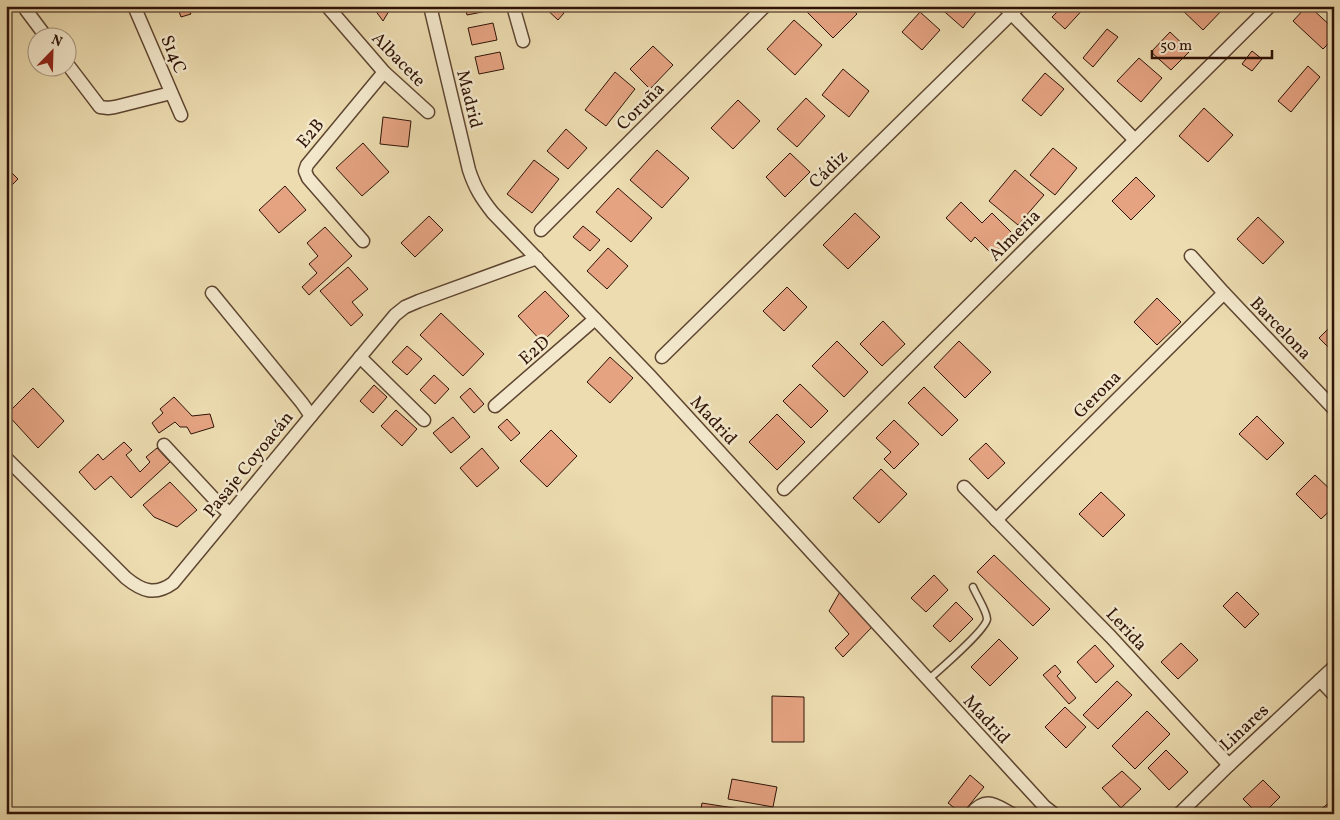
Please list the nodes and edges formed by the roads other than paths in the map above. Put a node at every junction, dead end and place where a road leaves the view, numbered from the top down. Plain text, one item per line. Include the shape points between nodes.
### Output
1 (134, 6) edge
2 (327, 6) edge
3 (430, 6) edge
4 (513, 6) edge
5 (765, 6) edge
6 (1270, 6) edge
7 (1012, 9) edge
8 (26, 10) dead end
9 (40, 28) edge
10 (523, 41) dead end
11 (384, 72) junction
12 (78, 78) edge
13 (171, 93) junction
14 (428, 112) dead end
15 (181, 115) dead end
16 (1135, 140) junction
17 (541, 230) dead end
18 (363, 241) dead end
19 (1191, 256) dead end
20 (538, 258) junction
21 (212, 293) dead end
22 (1224, 293) junction
23 (595, 319) junction
24 (360, 357) junction
25 (662, 357) dead end
26 (495, 406) dead end
27 (1334, 409) edge
28 (310, 416) junction
29 (424, 420) dead end
30 (164, 445) dead end
31 (6, 458) edge
32 (964, 486) dead end
33 (784, 489) dead end
34 (230, 514) junction
35 (996, 520) junction
36 (972, 587) dead end
37 (1334, 667) edge
38 (928, 680) junction
39 (1320, 680) junction
40 (1334, 695) edge
41 (1229, 765) junction
42 (971, 814) edge
43 (1012, 814) edge
44 (1054, 814) edge
45 (1180, 814) edge

1 - 13 street, S14C
2 - 11 street, Albacete
3 - 20 street, Madrid via 475,187 493,213
4 - 10 street
5 - 17 street, Coruña
6 - 16 street, Almeria
7 - 16 street
7 - 25 street, Cádiz
8 - 9 street
11 - 14 street, Albacete
11 - 18 street, E2B via 307,165 306,171 308,178
12 - 13 street via 100,107 115,107
13 - 15 street, S14C
16 - 33 street, Almeria
19 - 22 street, Barcelona
20 - 23 street, Madrid
20 - 24 street, Pasaje Coyoacán via 406,307 395,315
21 - 28 street
22 - 27 street, Barcelona
22 - 35 street, Gerona
23 - 26 street, E2D
23 - 38 street, Madrid
24 - 28 street, Pasaje Coyoacán
24 - 29 street
28 - 34 street, Pasaje Coyoacán
30 - 34 street
31 - 34 street, Pasaje Coyoacán via 126,578 149,591 160,591 173,583
32 - 35 street, Lerida
35 - 41 street, Lerida
36 - 38 lane via 986,615 985,624
37 - 39 street, Linares
38 - 44 street, Madrid
39 - 40 street
39 - 41 street, Linares
41 - 45 street, Linares
42 - 43 street via 978,806 991,803

